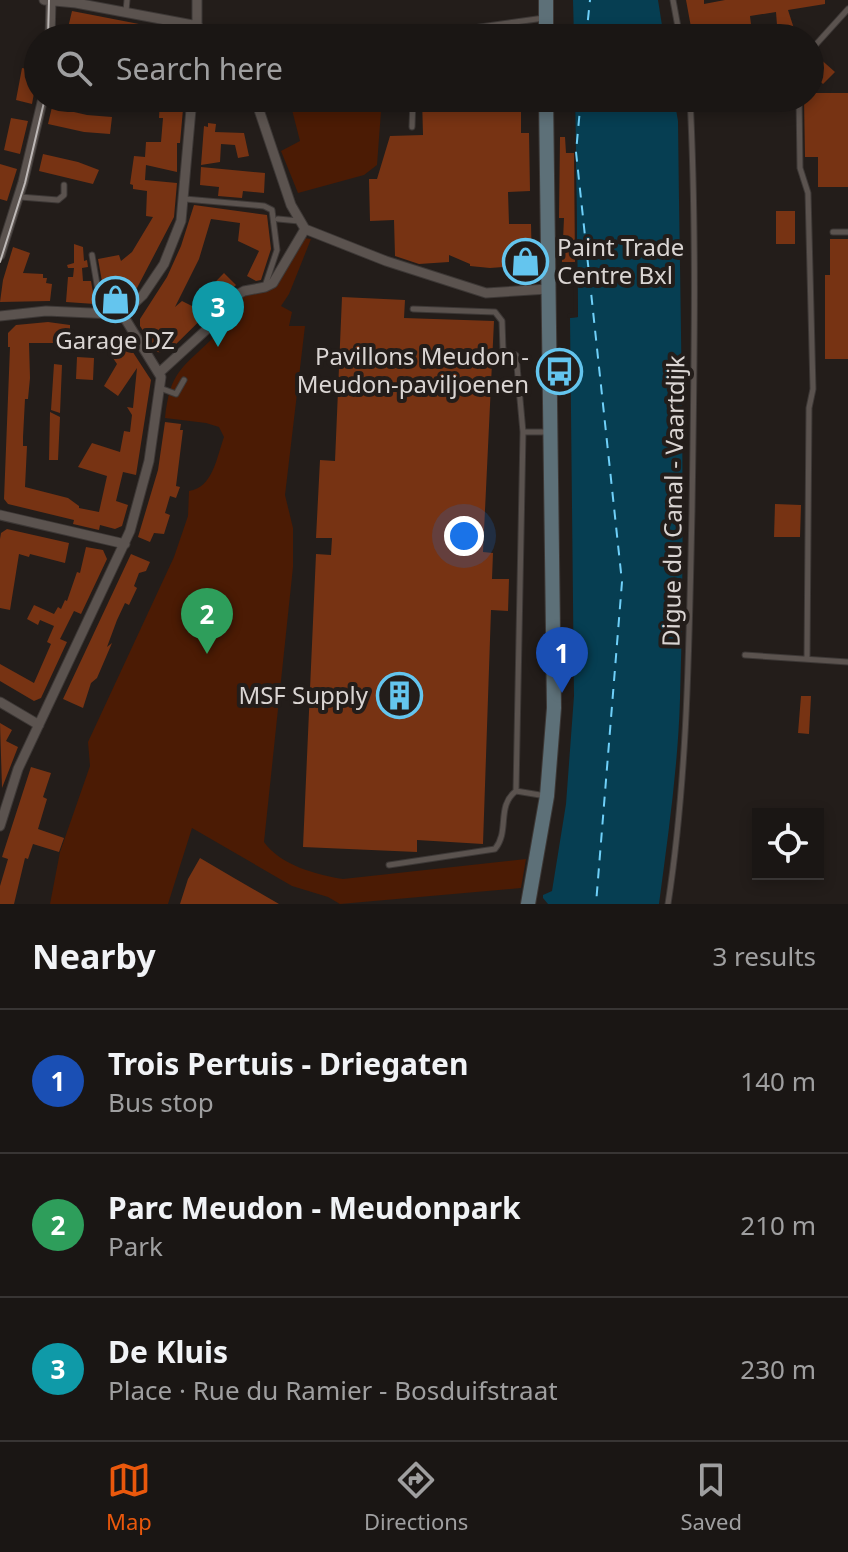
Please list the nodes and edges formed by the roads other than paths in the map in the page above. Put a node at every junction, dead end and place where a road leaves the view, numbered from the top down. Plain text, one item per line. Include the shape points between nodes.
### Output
1 (44, 0) edge
2 (127, 0) edge
3 (197, 0) edge
4 (546, 0) edge
5 (673, 0) edge
6 (51, 1) edge
7 (848, 9) edge
8 (126, 12) junction
9 (545, 18) junction
10 (50, 24) edge
11 (188, 24) edge
12 (198, 24) edge
13 (502, 24) edge
14 (545, 24) edge
15 (677, 24) edge
16 (824, 36) edge
17 (40, 112) edge
18 (191, 112) edge
19 (260, 112) edge
20 (413, 112) edge
21 (546, 112) edge
22 (691, 112) edge
23 (799, 112) edge
24 (412, 127) dead end
25 (64, 185) dead end
26 (19, 197) junction
27 (185, 199) junction
28 (278, 219) dead end
29 (302, 225) junction
30 (833, 232) dead end
31 (848, 232) edge
32 (0, 255) edge
33 (92, 255) dead end
34 (265, 287) junction
35 (548, 289) junction
36 (413, 309) dead end
37 (121, 312) junction
38 (102, 314) junction
39 (0, 316) edge
40 (160, 372) junction
41 (184, 380) dead end
42 (160, 388) junction
43 (523, 432) junction
44 (551, 432) junction
45 (0, 515) edge
46 (125, 544) junction
47 (745, 655) dead end
48 (807, 659) junction
49 (848, 662) edge
50 (0, 702) edge
51 (39, 725) junction
52 (516, 791) junction
53 (547, 796) junction
54 (0, 826) edge
55 (389, 865) dead end
56 (528, 904) edge
57 (668, 904) edge

1 - 6 street
2 - 8 lane
3 - 12 street
4 - 9 main road
5 - 15 lane
6 - 8 street
6 - 10 street
7 - 16 lane
8 - 11 street
9 - 13 lane
9 - 14 main road
17 - 26 street
18 - 27 street
19 - 29 street
20 - 24 lane
21 - 35 main road
22 - 57 lane, Digue du Canal - Vaartdijk via 695,309 689,654
23 - 48 lane via 800,168 808,193 813,389
25 - 26 lane via 64,195 55,201
26 - 32 street
27 - 34 lane via 272,210 277,250
27 - 37 street via 164,264 143,295
28 - 29 lane
29 - 34 street via 278,277
29 - 35 street via 386,261 486,293
30 - 31 lane
33 - 38 lane
34 - 40 street via 233,297
35 - 44 main road
36 - 43 lane via 498,314 502,349 516,355
37 - 38 street
37 - 40 street
38 - 39 street via 46,311
40 - 42 street
41 - 42 lane via 176,394
42 - 46 street via 145,481
43 - 44 lane
43 - 52 lane
44 - 53 main road via 555,666
45 - 46 street
46 - 51 street
47 - 48 lane
48 - 49 lane
50 - 51 street
51 - 54 street
52 - 53 lane
52 - 55 lane via 505,803 495,849
53 - 56 main road

